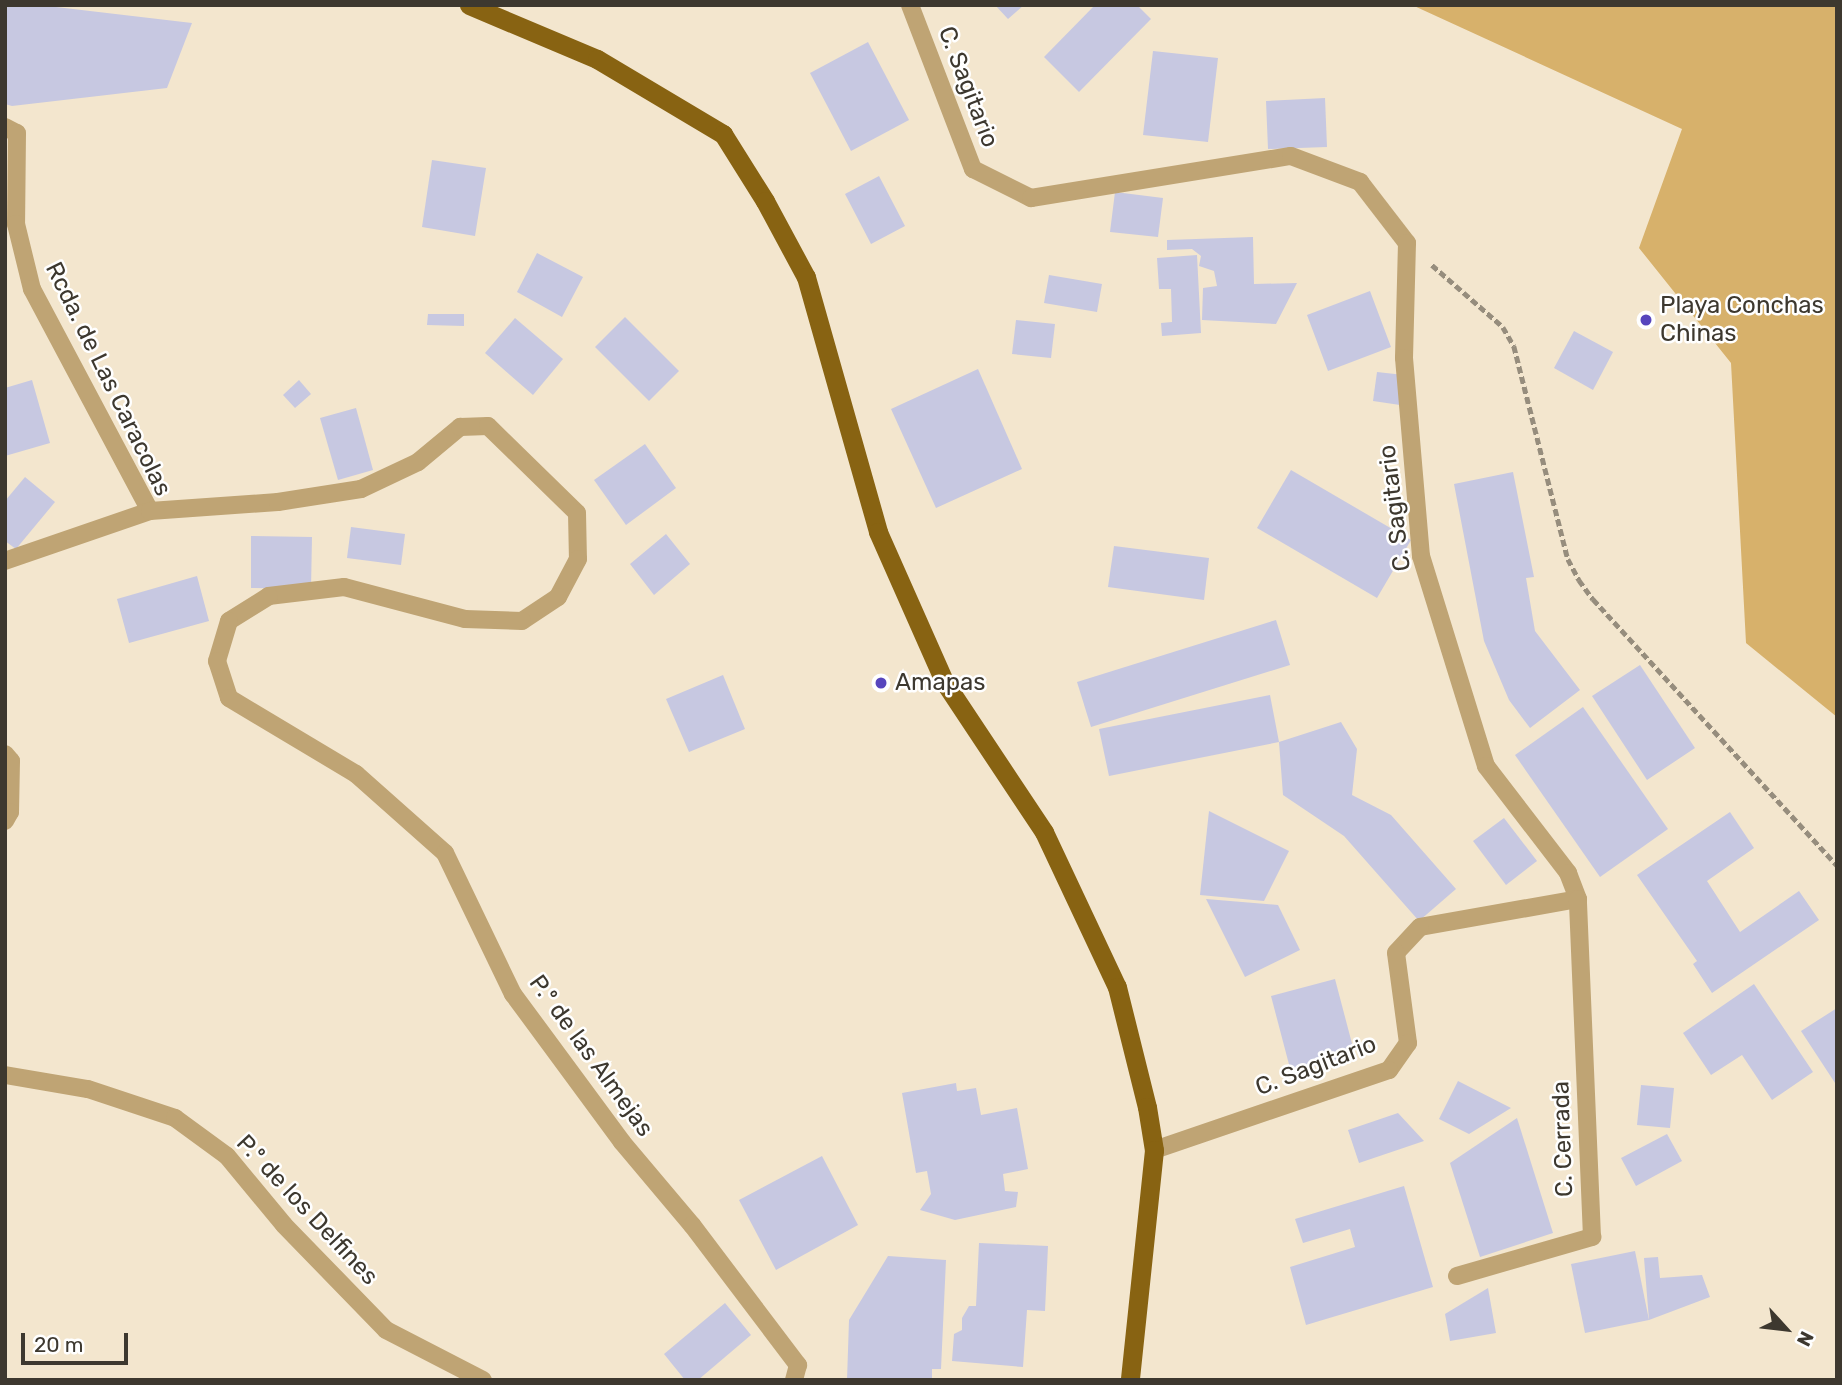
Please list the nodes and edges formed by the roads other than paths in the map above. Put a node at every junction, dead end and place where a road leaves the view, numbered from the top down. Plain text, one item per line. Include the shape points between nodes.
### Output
1 (469, 5) edge
2 (910, 5) edge
3 (5, 127) edge
4 (150, 511) junction
5 (5, 561) edge
6 (5, 754) edge
7 (5, 821) edge
8 (1578, 899) junction
9 (5, 1075) edge
10 (1154, 1150) junction
11 (1457, 1276) dead end
12 (483, 1380) edge
13 (794, 1380) edge
14 (1130, 1380) edge

1 - 10 highway via 597,59 723,134 765,201 806,277 878,532 945,683 1044,832 1117,987
2 - 8 street, C. Sagitario via 973,169 1031,198 1291,156 1360,182 1407,243 1404,358 1421,556 1486,766 1568,873
3 - 4 street, Rcda. de Las Caracolas via 17,133 16,224 32,289
4 - 5 street, Rcda. de Las Caracolas
4 - 13 street, P.º de las Almejas via 278,502 361,489 418,462 460,427 488,426 577,513 578,559 558,597 522,621 466,619 344,587 268,596 229,621 217,661 229,698 356,774 445,853 513,994 797,1365
6 - 7 street via 11,761 10,812
8 - 10 street, C. Sagitario via 1420,927 1396,953 1408,1043 1389,1070
8 - 11 street, C. Cerrada via 1592,1237
9 - 12 street, P.º de los Delfines via 88,1089 175,1118 227,1156 284,1225 386,1329
10 - 14 highway

